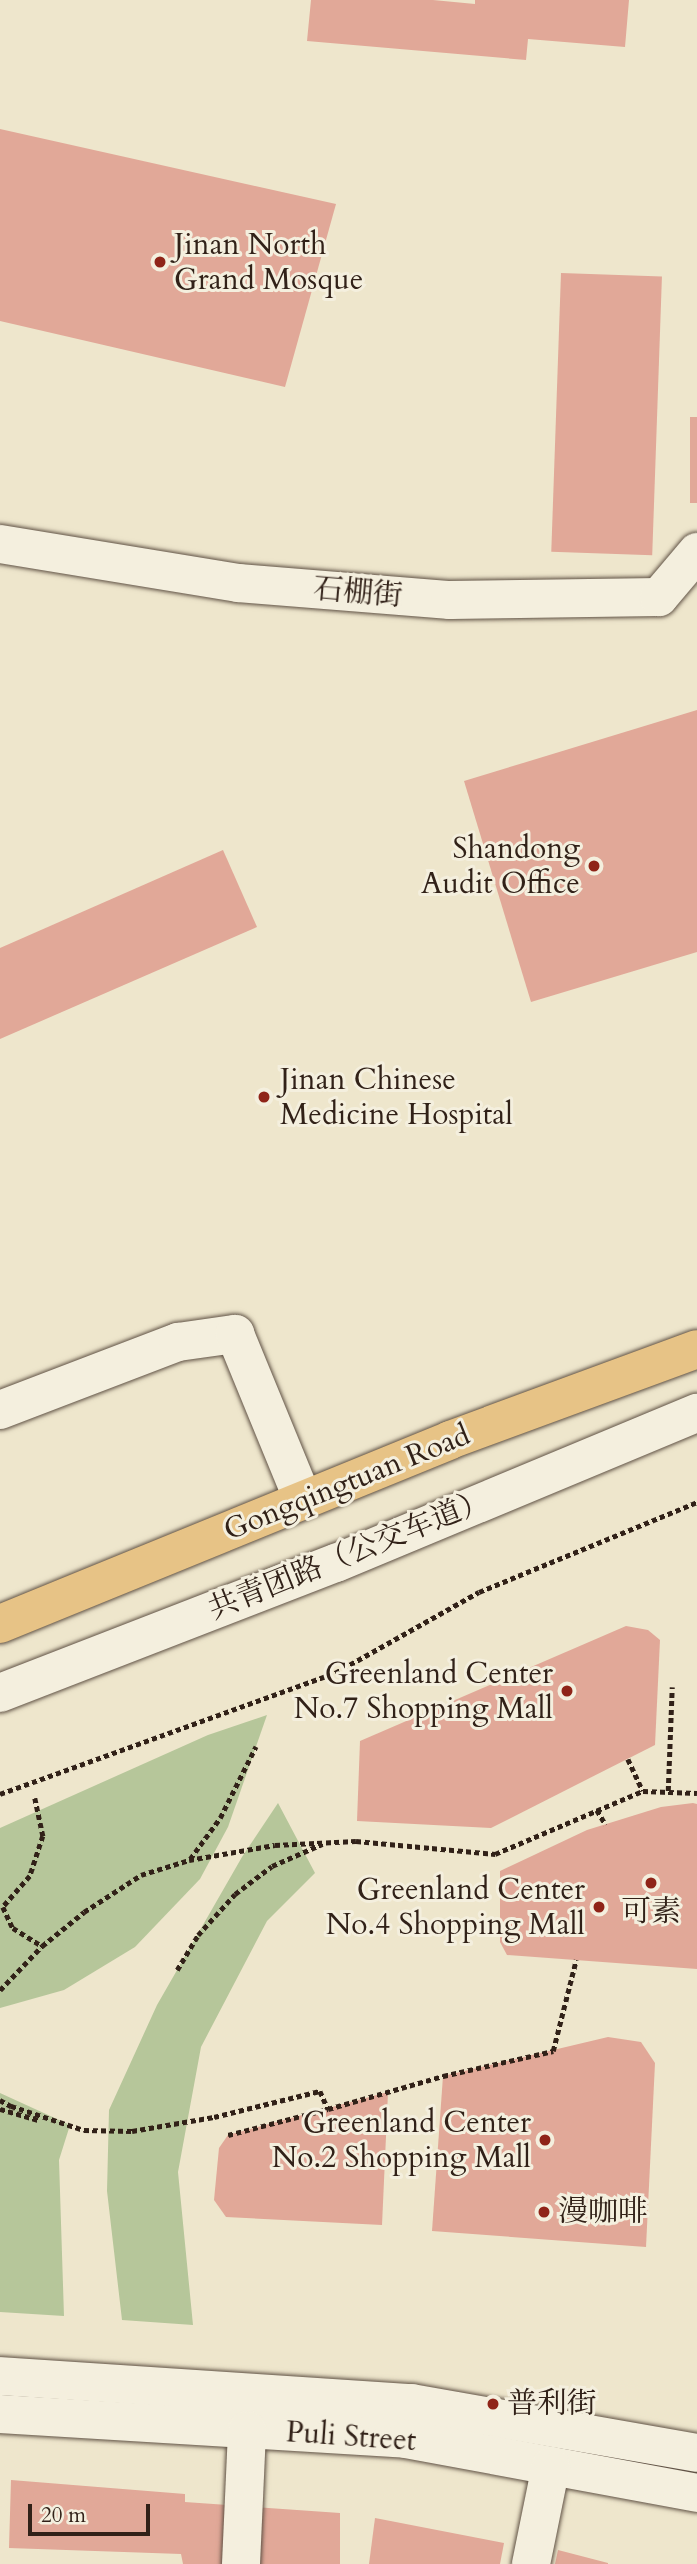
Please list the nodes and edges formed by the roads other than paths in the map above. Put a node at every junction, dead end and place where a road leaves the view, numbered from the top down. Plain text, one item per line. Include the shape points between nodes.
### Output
1 (0, 544) edge
2 (697, 552) edge
3 (697, 1349) edge
4 (0, 1410) edge
5 (697, 1412) edge
6 (303, 1500) junction
7 (0, 1625) edge
8 (0, 1693) edge
9 (0, 2376) edge
10 (0, 2414) edge
11 (247, 2430) junction
12 (697, 2453) edge
13 (551, 2466) junction
14 (697, 2493) edge
15 (241, 2564) edge
16 (531, 2564) edge

1 - 2 street, 石棚街 via 238,583 450,600 659,597
3 - 6 main road, Gongqingtuan Road
4 - 6 street via 178,1342 235,1334
5 - 8 street, 共青团路（公交车道） via 335,1563
6 - 7 main road, Gongqingtuan Road
9 - 12 street, Puli Street via 411,2403
10 - 11 street, Puli Street
11 - 13 street, Puli Street via 406,2439
11 - 15 street
13 - 14 street, Puli Street
13 - 16 street

